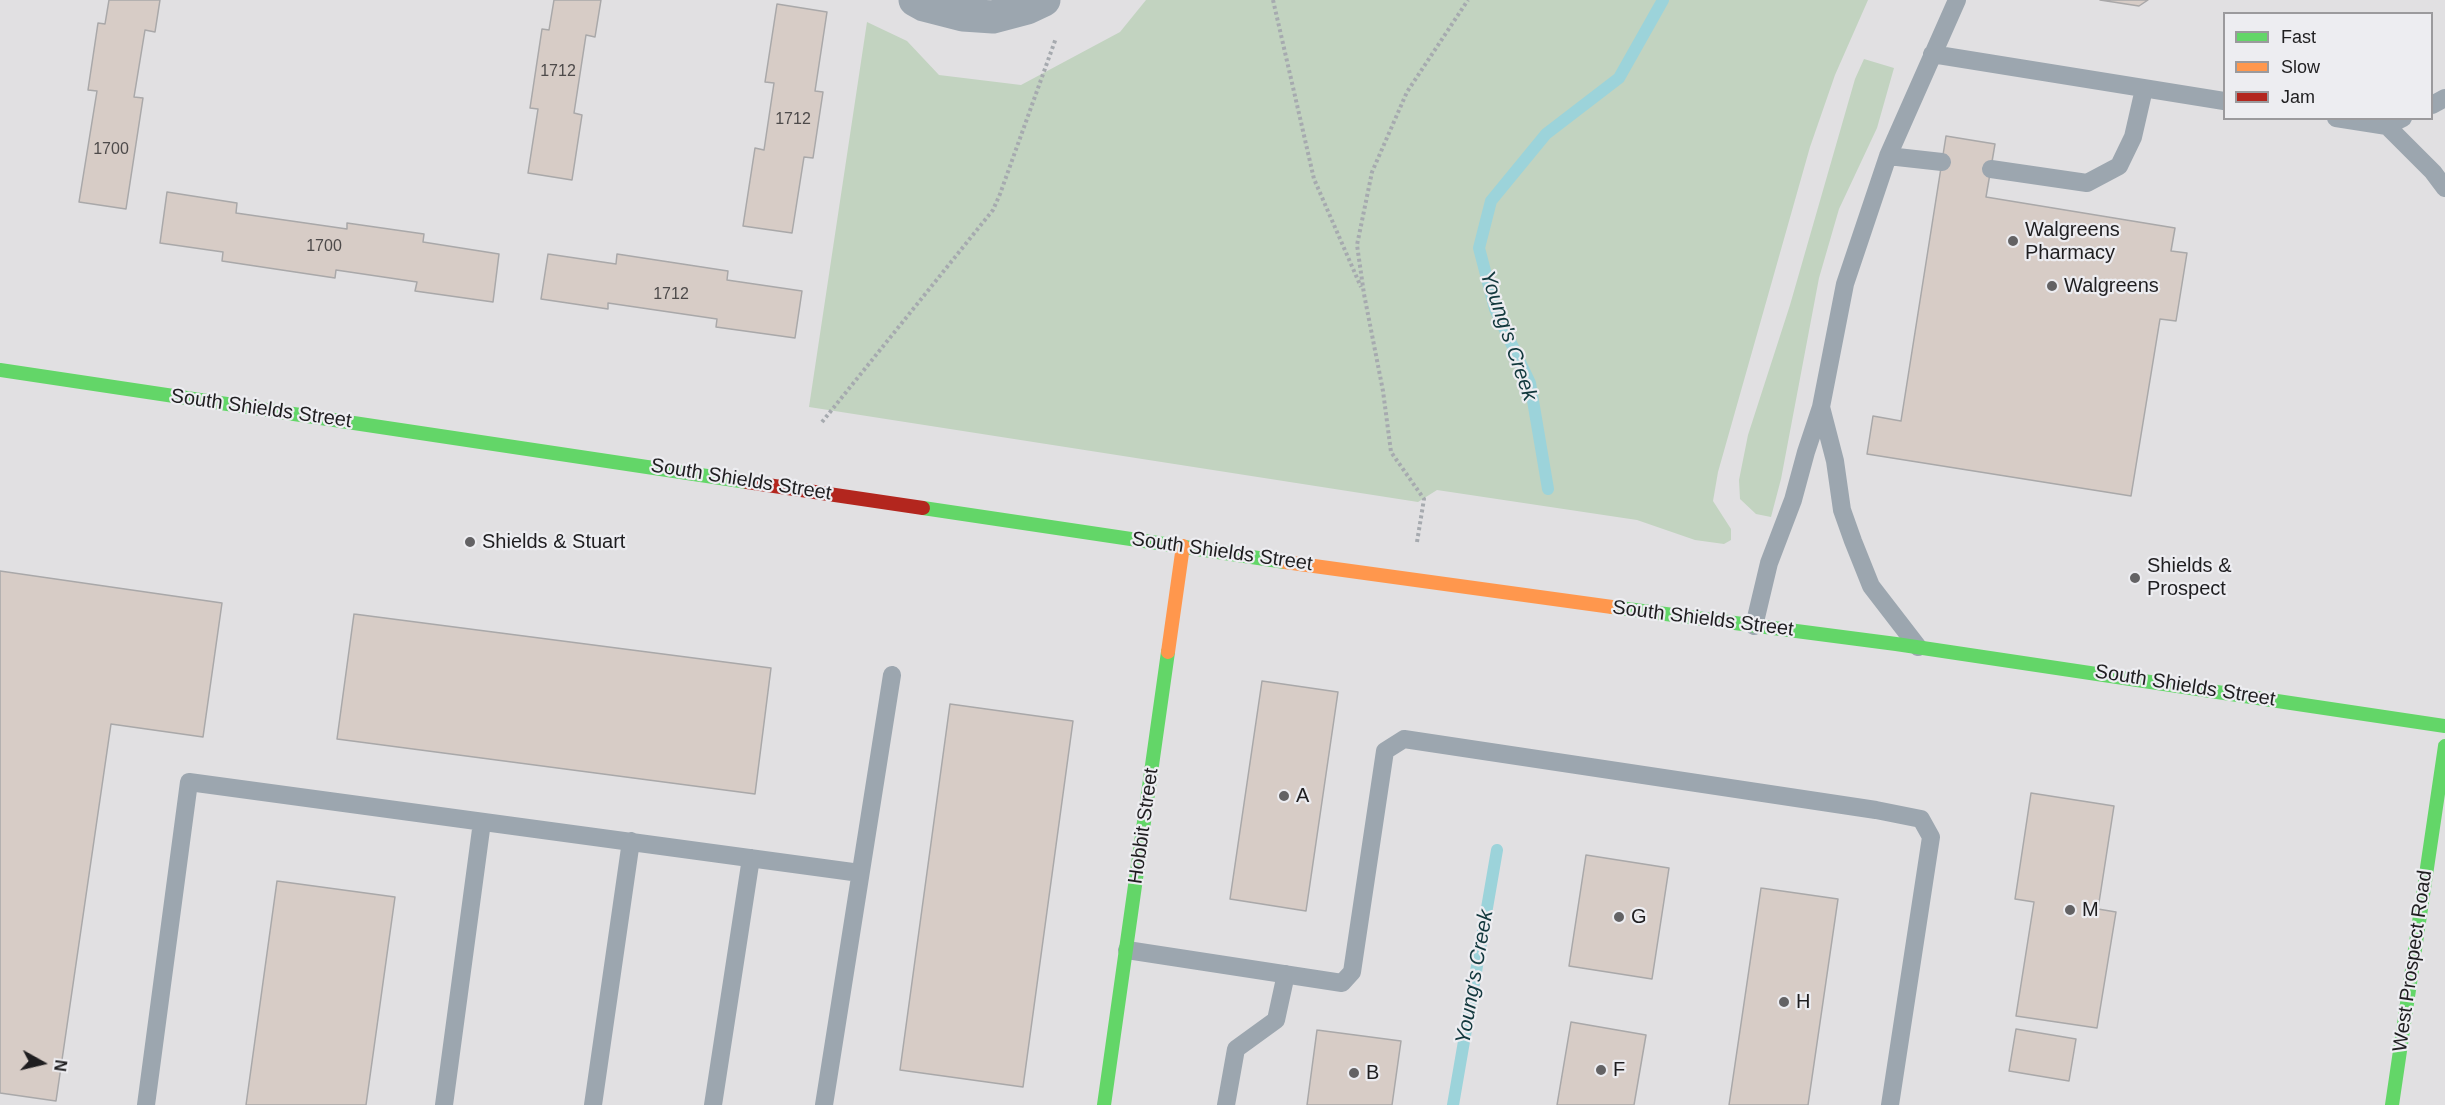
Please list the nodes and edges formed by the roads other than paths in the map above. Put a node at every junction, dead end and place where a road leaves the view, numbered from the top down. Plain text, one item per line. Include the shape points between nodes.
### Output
1 (915, 0) edge
2 (1044, 0) edge
3 (1957, 0) edge
4 (1932, 54) junction
5 (2144, 89) junction
6 (2223, 101) edge
7 (2366, 120) edge
8 (2395, 122) edge
9 (1888, 156) junction
10 (1942, 162) dead end
11 (1991, 169) dead end
12 (2445, 188) edge
13 (0, 370) edge
14 (1821, 407) junction
15 (1183, 546) junction
16 (1754, 626) junction
17 (1917, 647) junction
18 (892, 675) dead end
19 (2445, 726) edge
20 (2445, 746) edge
21 (482, 822) junction
22 (631, 841) junction
23 (751, 858) junction
24 (860, 873) junction
25 (1127, 950) junction
26 (1286, 974) junction
27 (146, 1105) edge
28 (444, 1105) edge
29 (593, 1105) edge
30 (713, 1105) edge
31 (824, 1105) edge
32 (1104, 1105) edge
33 (1226, 1105) edge
34 (1890, 1105) edge
35 (2392, 1105) edge

1 - 2 street via 963,15 993,17
3 - 4 lane
4 - 5 lane
4 - 9 lane
5 - 6 lane
5 - 11 lane via 2133,137 2119,166 2111,171 2087,183
7 - 8 lane
8 - 12 lane
9 - 10 lane
9 - 14 lane via 1845,284
13 - 15 main road, South Shields Street
14 - 16 lane via 1769,563
14 - 17 lane via 1842,510 1871,586
15 - 16 main road, South Shields Street
15 - 25 main road, Hobbit Street
16 - 17 main road, South Shields Street
17 - 19 main road, South Shields Street
18 - 24 lane
20 - 35 main road, West Prospect Road
21 - 22 lane
21 - 27 lane via 189,782
21 - 28 lane
22 - 23 lane
22 - 29 lane
23 - 24 lane
23 - 30 lane
24 - 31 lane
25 - 26 lane
25 - 32 main road, Hobbit Street
26 - 33 lane via 1276,1020 1236,1049
26 - 34 lane via 1342,983 1352,972 1385,752 1404,739 1921,819 1931,837

